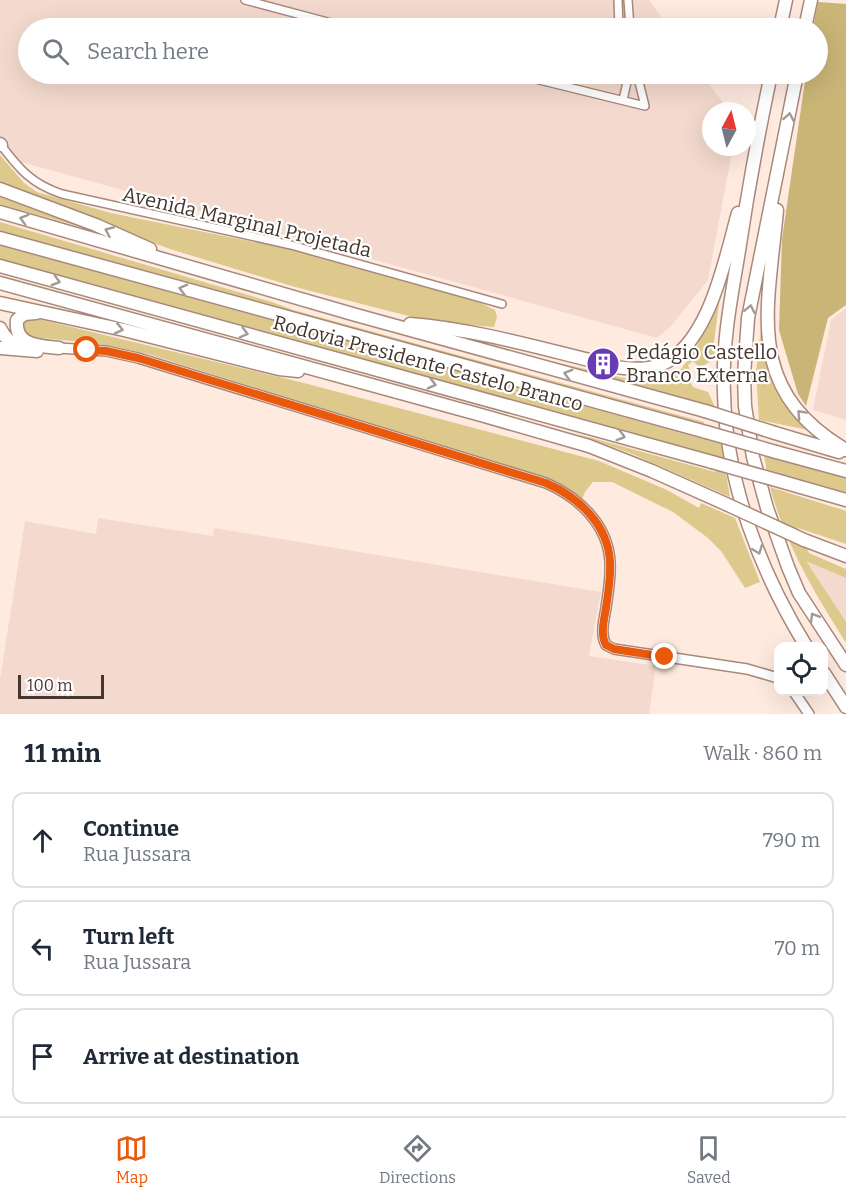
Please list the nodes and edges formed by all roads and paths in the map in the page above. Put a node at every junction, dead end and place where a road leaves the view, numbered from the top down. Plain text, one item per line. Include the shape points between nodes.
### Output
1 (245, 0) edge
2 (618, 0) edge
3 (628, 0) edge
4 (786, 0) edge
5 (811, 0) edge
6 (312, 18) edge
7 (619, 18) edge
8 (629, 18) edge
9 (782, 18) edge
10 (807, 18) edge
11 (553, 84) edge
12 (627, 84) edge
13 (640, 84) edge
14 (769, 84) edge
15 (795, 84) edge
16 (623, 100) junction
17 (0, 145) edge
18 (782, 152) junction
19 (753, 162) junction
20 (0, 189) edge
21 (0, 212) edge
22 (0, 238) edge
23 (0, 266) edge
24 (201, 272) junction
25 (0, 276) edge
26 (0, 283) edge
27 (0, 303) edge
28 (502, 304) dead end
29 (103, 311) junction
30 (41, 312) junction
31 (390, 325) junction
32 (0, 328) edge
33 (0, 348) edge
34 (58, 348) junction
35 (27, 350) junction
36 (597, 362) dead end
37 (610, 366) dead end
38 (329, 373) junction
39 (846, 452) edge
40 (846, 471) edge
41 (846, 500) edge
42 (846, 556) edge
43 (804, 642) edge
44 (846, 665) edge
45 (774, 677) edge
46 (828, 679) edge
47 (797, 696) edge
48 (846, 707) edge
49 (809, 714) edge

1 - 6 street
2 - 7 street
3 - 8 street
4 - 9 highway
5 - 10 highway
11 - 16 street
12 - 16 street
13 - 16 street via 645,106
14 - 19 highway
18 -> 15 highway
17 - 28 street, Avenida Marginal Projetada via 32,180 62,194 291,245
39 -> 18 highway via 801,416 786,397 774,370 768,342
44 -> 18 highway via 788,567 756,467 745,406 748,318
19 - 37 highway via 716,290 689,342 676,356 652,367
19 -> 43 highway via 726,333 726,426 739,495 751,532
24 -> 20 highway via 96,225
24 -> 21 highway
40 -> 22 highway, Rodovia Presidente Castelo Branco, bridge
23 -> 41 highway, Rodovia Presidente Castelo Branco, bridge
24 - 31 highway
25 - 29 highway
26 - 29 highway
27 - 30 highway
29 - 38 highway
30 - 34 highway via 21,317 18,332 29,345
30 -> 38 highway via 279,369
31 - 36 highway via 457,330
39 -> 31 highway, bridge
32 - 35 highway via 12,344
33 - 35 highway
34 - 35 highway
34 - 45 main road via 138,358 564,490 593,518 608,549 610,579 602,631 606,645
38 - 42 highway, bridge via 589,446
46 - 48 highway
47 - 49 main road

